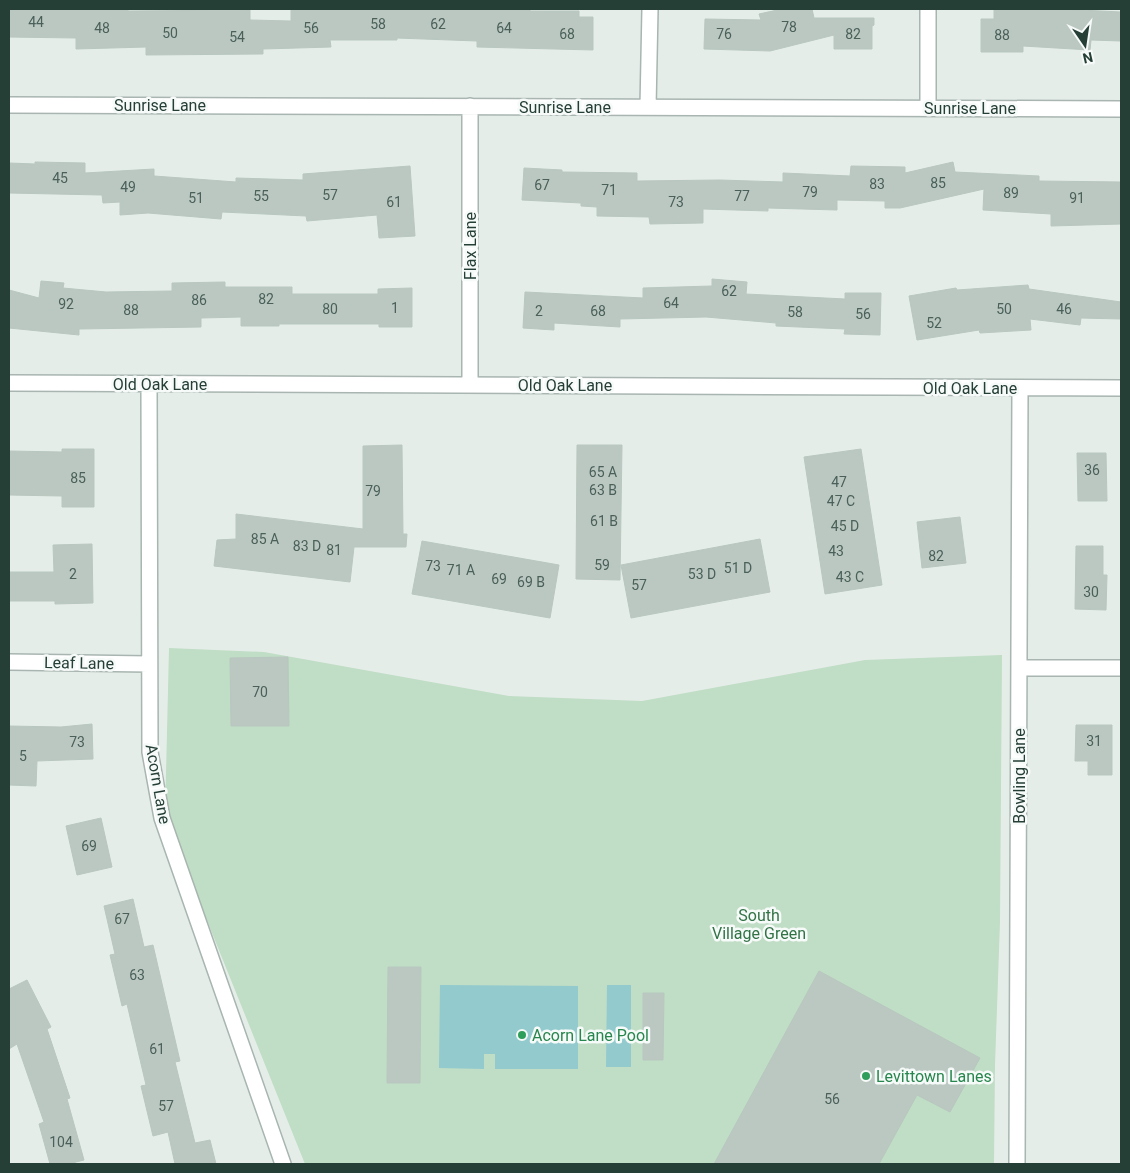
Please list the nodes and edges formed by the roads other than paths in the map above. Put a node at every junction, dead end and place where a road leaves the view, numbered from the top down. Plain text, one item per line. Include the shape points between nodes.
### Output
1 (650, 9) edge
2 (928, 9) edge
3 (9, 104) edge
4 (470, 106) junction
5 (648, 107) junction
6 (928, 108) junction
7 (1121, 109) edge
8 (9, 383) edge
9 (149, 384) junction
10 (470, 385) junction
11 (1020, 388) junction
12 (1121, 388) edge
13 (9, 662) edge
14 (149, 664) junction
15 (1019, 668) junction
16 (1121, 668) edge
17 (283, 1164) edge
18 (1017, 1164) edge

1 - 5 street
2 - 6 street
3 - 4 street, Sunrise Lane
4 - 5 street, Sunrise Lane
4 - 10 street, Flax Lane
5 - 6 street, Sunrise Lane
6 - 7 street, Sunrise Lane
8 - 9 street, Old Oak Lane
9 - 10 street, Old Oak Lane
9 - 14 street, Acorn Lane
10 - 11 street, Old Oak Lane
11 - 12 street, Old Oak Lane
11 - 15 street, Bowling Lane
13 - 14 street, Leaf Lane
14 - 17 street, Acorn Lane via 150,752 162,818
15 - 16 street
15 - 18 street, Bowling Lane

